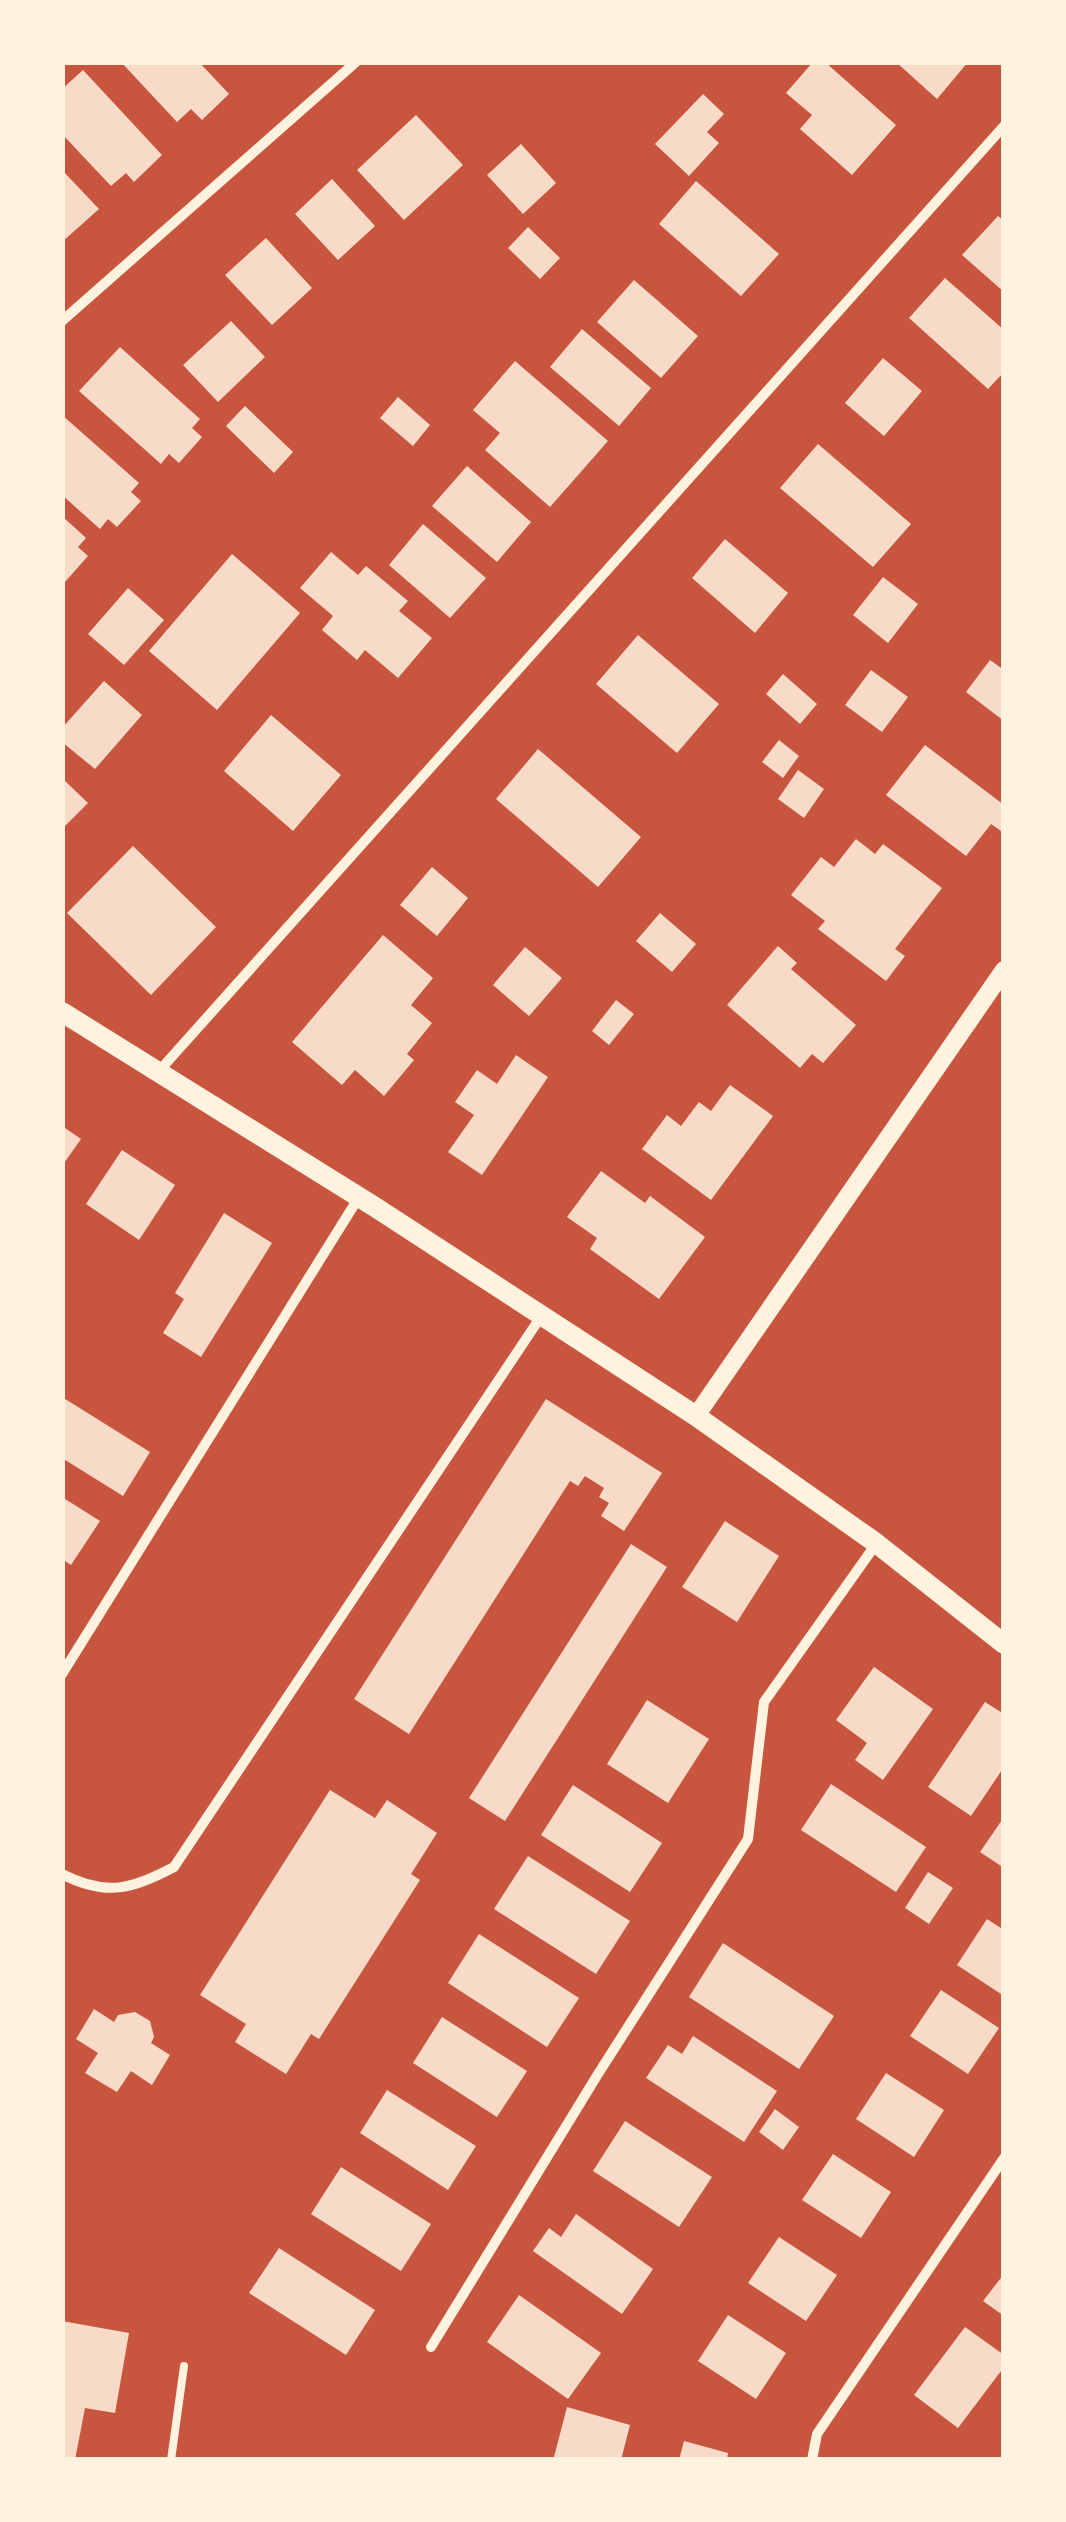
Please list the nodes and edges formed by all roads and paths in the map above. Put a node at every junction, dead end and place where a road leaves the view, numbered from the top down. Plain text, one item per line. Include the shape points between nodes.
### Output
1 (356, 62) edge
2 (1004, 126) edge
3 (62, 321) edge
4 (1004, 970) edge
5 (62, 1012) edge
6 (160, 1070) junction
7 (359, 1197) junction
8 (543, 1314) junction
9 (696, 1416) junction
10 (876, 1543) junction
11 (1004, 1644) edge
12 (62, 1674) edge
13 (62, 1874) edge
14 (1004, 2158) edge
15 (431, 2347) dead end
16 (184, 2366) dead end
17 (172, 2460) edge
18 (812, 2460) edge

1 - 3 street
2 - 6 street
4 - 9 street
5 - 6 main road
6 - 7 main road
7 - 8 main road
7 - 12 street
8 - 9 main road
8 - 13 street via 174,1867 143,1884 110,1890
9 - 10 main road
10 - 11 main road
10 - 15 street via 764,1702 748,1839
14 - 18 street via 817,2434
16 - 17 lane

